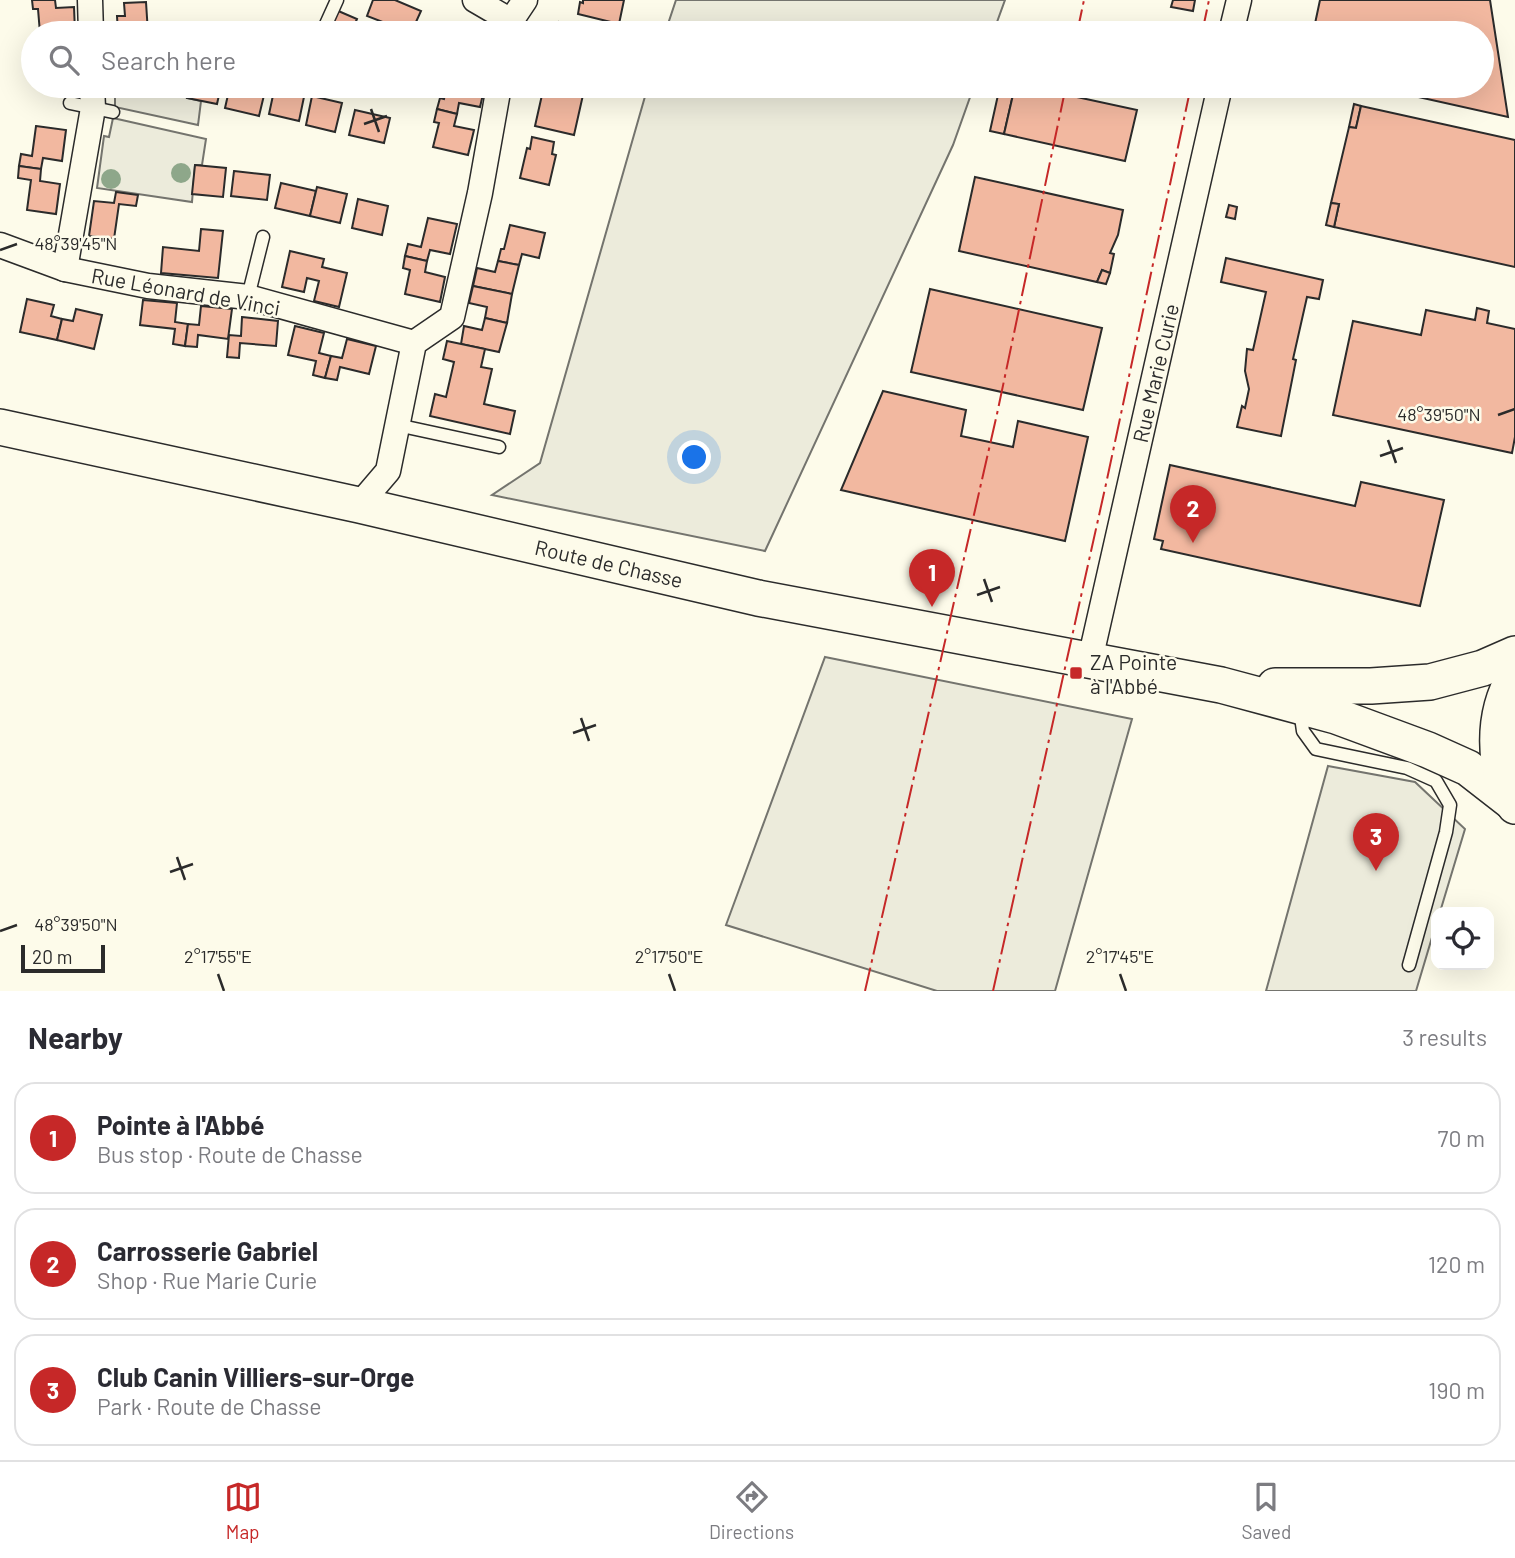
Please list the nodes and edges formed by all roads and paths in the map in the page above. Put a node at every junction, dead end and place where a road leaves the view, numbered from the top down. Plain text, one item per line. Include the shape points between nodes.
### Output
1 (90, 0) edge
2 (337, 0) edge
3 (475, 0) edge
4 (526, 0) edge
5 (1239, 0) edge
6 (91, 21) edge
7 (327, 21) edge
8 (502, 21) edge
9 (514, 21) edge
10 (1234, 21) edge
11 (497, 98) edge
12 (1217, 98) edge
13 (92, 102) edge
14 (263, 237) dead end
15 (0, 245) edge
16 (65, 269) junction
17 (248, 297) junction
18 (414, 343) junction
19 (397, 425) junction
20 (0, 427) edge
21 (499, 447) dead end
22 (359, 505) junction
23 (1515, 654) edge
24 (1090, 660) junction
25 (1515, 676) edge
26 (1221, 685) junction
27 (1299, 706) junction
28 (1514, 804) edge
29 (1409, 965) dead end

1 - 6 street
2 - 7 lane
3 - 8 street
4 - 9 street
5 - 10 street
11 - 18 street via 452,317
12 - 24 street, Rue Marie Curie
13 - 16 street
14 - 17 lane
15 - 16 street, Rue Léonard de Vinci
16 - 17 street, Rue Léonard de Vinci via 148,286
17 - 18 street, Rue Léonard de Vinci
18 - 19 street
19 - 21 lane
19 - 22 street via 388,471
20 - 22 main road, Route de Chasse
22 - 24 main road, Route de Chasse via 758,598
23 - 26 main road via 1430,682 1358,687
24 - 26 main road, Route de Chasse
25 - 28 main road via 1506,690 1497,732 1500,769
26 - 27 main road
27 - 28 main road via 1468,768
27 - 29 lane via 1303,731 1316,749 1407,768 1436,781 1450,805

